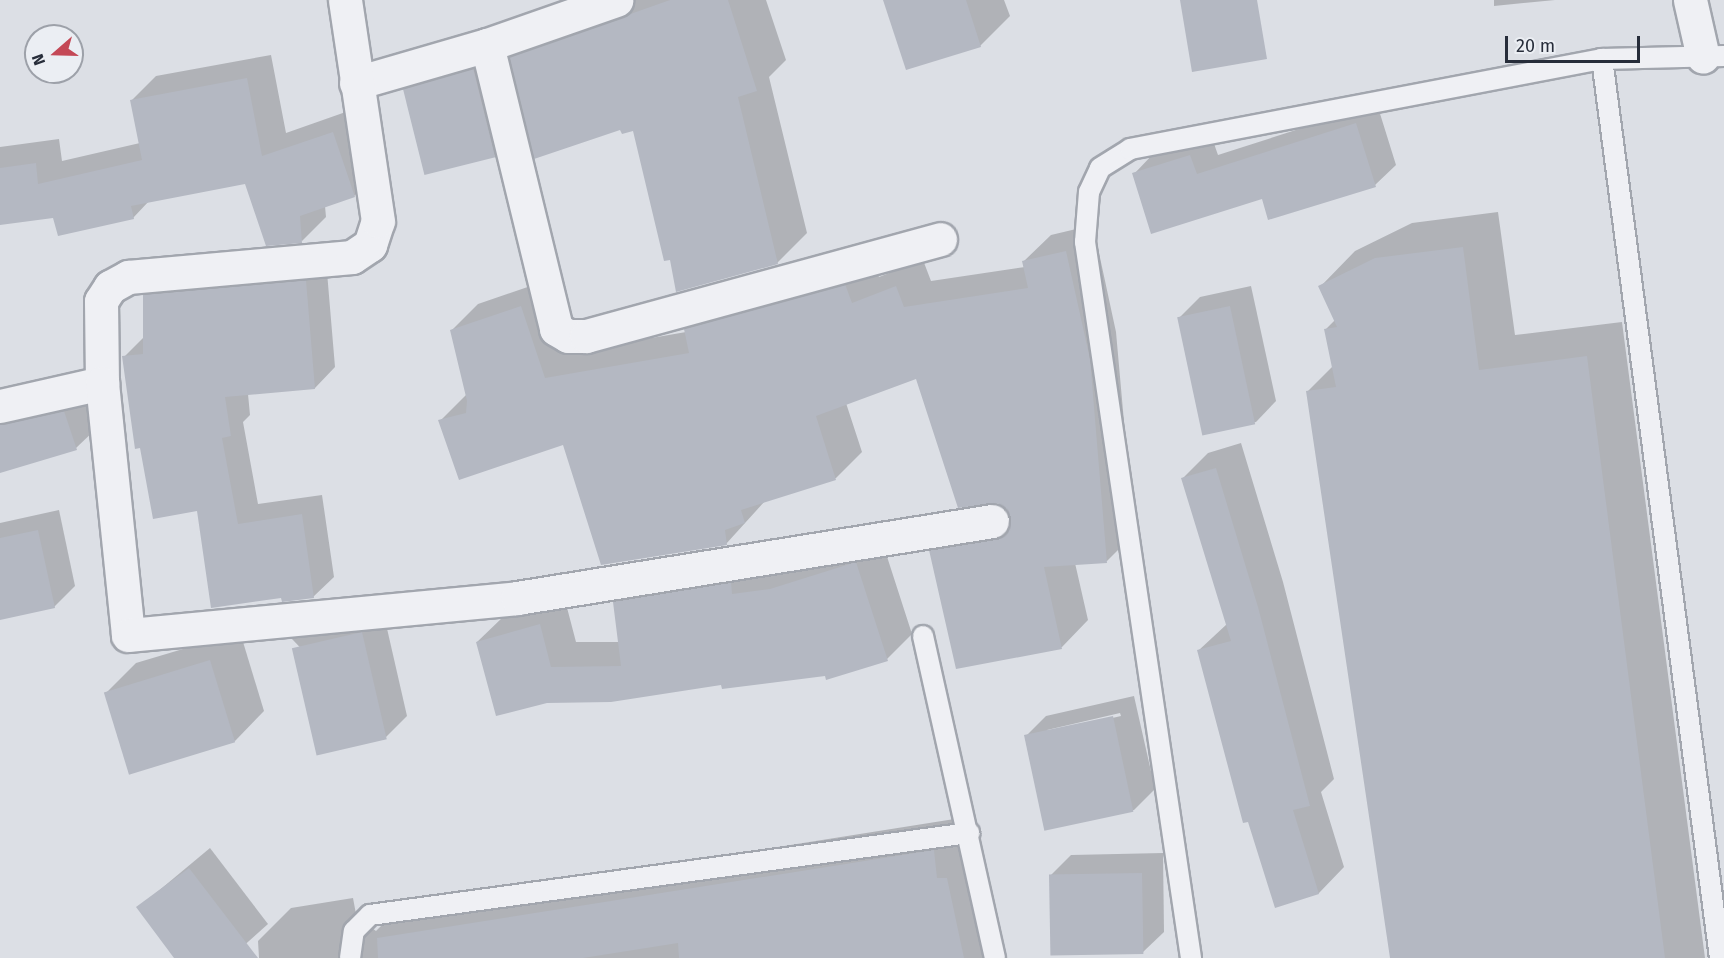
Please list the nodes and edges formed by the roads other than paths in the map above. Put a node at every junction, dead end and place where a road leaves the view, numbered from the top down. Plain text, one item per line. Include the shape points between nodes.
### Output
1 (345, 0) edge
2 (616, 0) edge
3 (1689, 0) edge
4 (487, 45) junction
5 (1714, 57) edge
6 (1602, 59) junction
7 (356, 83) junction
8 (940, 239) dead end
9 (102, 383) junction
10 (0, 406) edge
11 (992, 521) dead end
12 (923, 636) dead end
13 (969, 833) junction
14 (350, 958) edge
15 (995, 958) edge
16 (1191, 958) edge
17 (1720, 958) edge

1 - 7 street
2 - 4 street
3 - 5 street
4 - 7 street
4 - 8 street via 556,329 568,336 586,336
5 - 6 lane
6 - 16 lane via 1130,149 1100,168 1089,192 1084,242
6 - 17 lane
7 - 9 street via 378,221 370,245 352,257 128,277 110,287 101,301
9 - 10 street
9 - 11 street via 128,635 517,598
12 - 13 lane
13 - 14 lane via 370,915 354,931
13 - 15 lane

